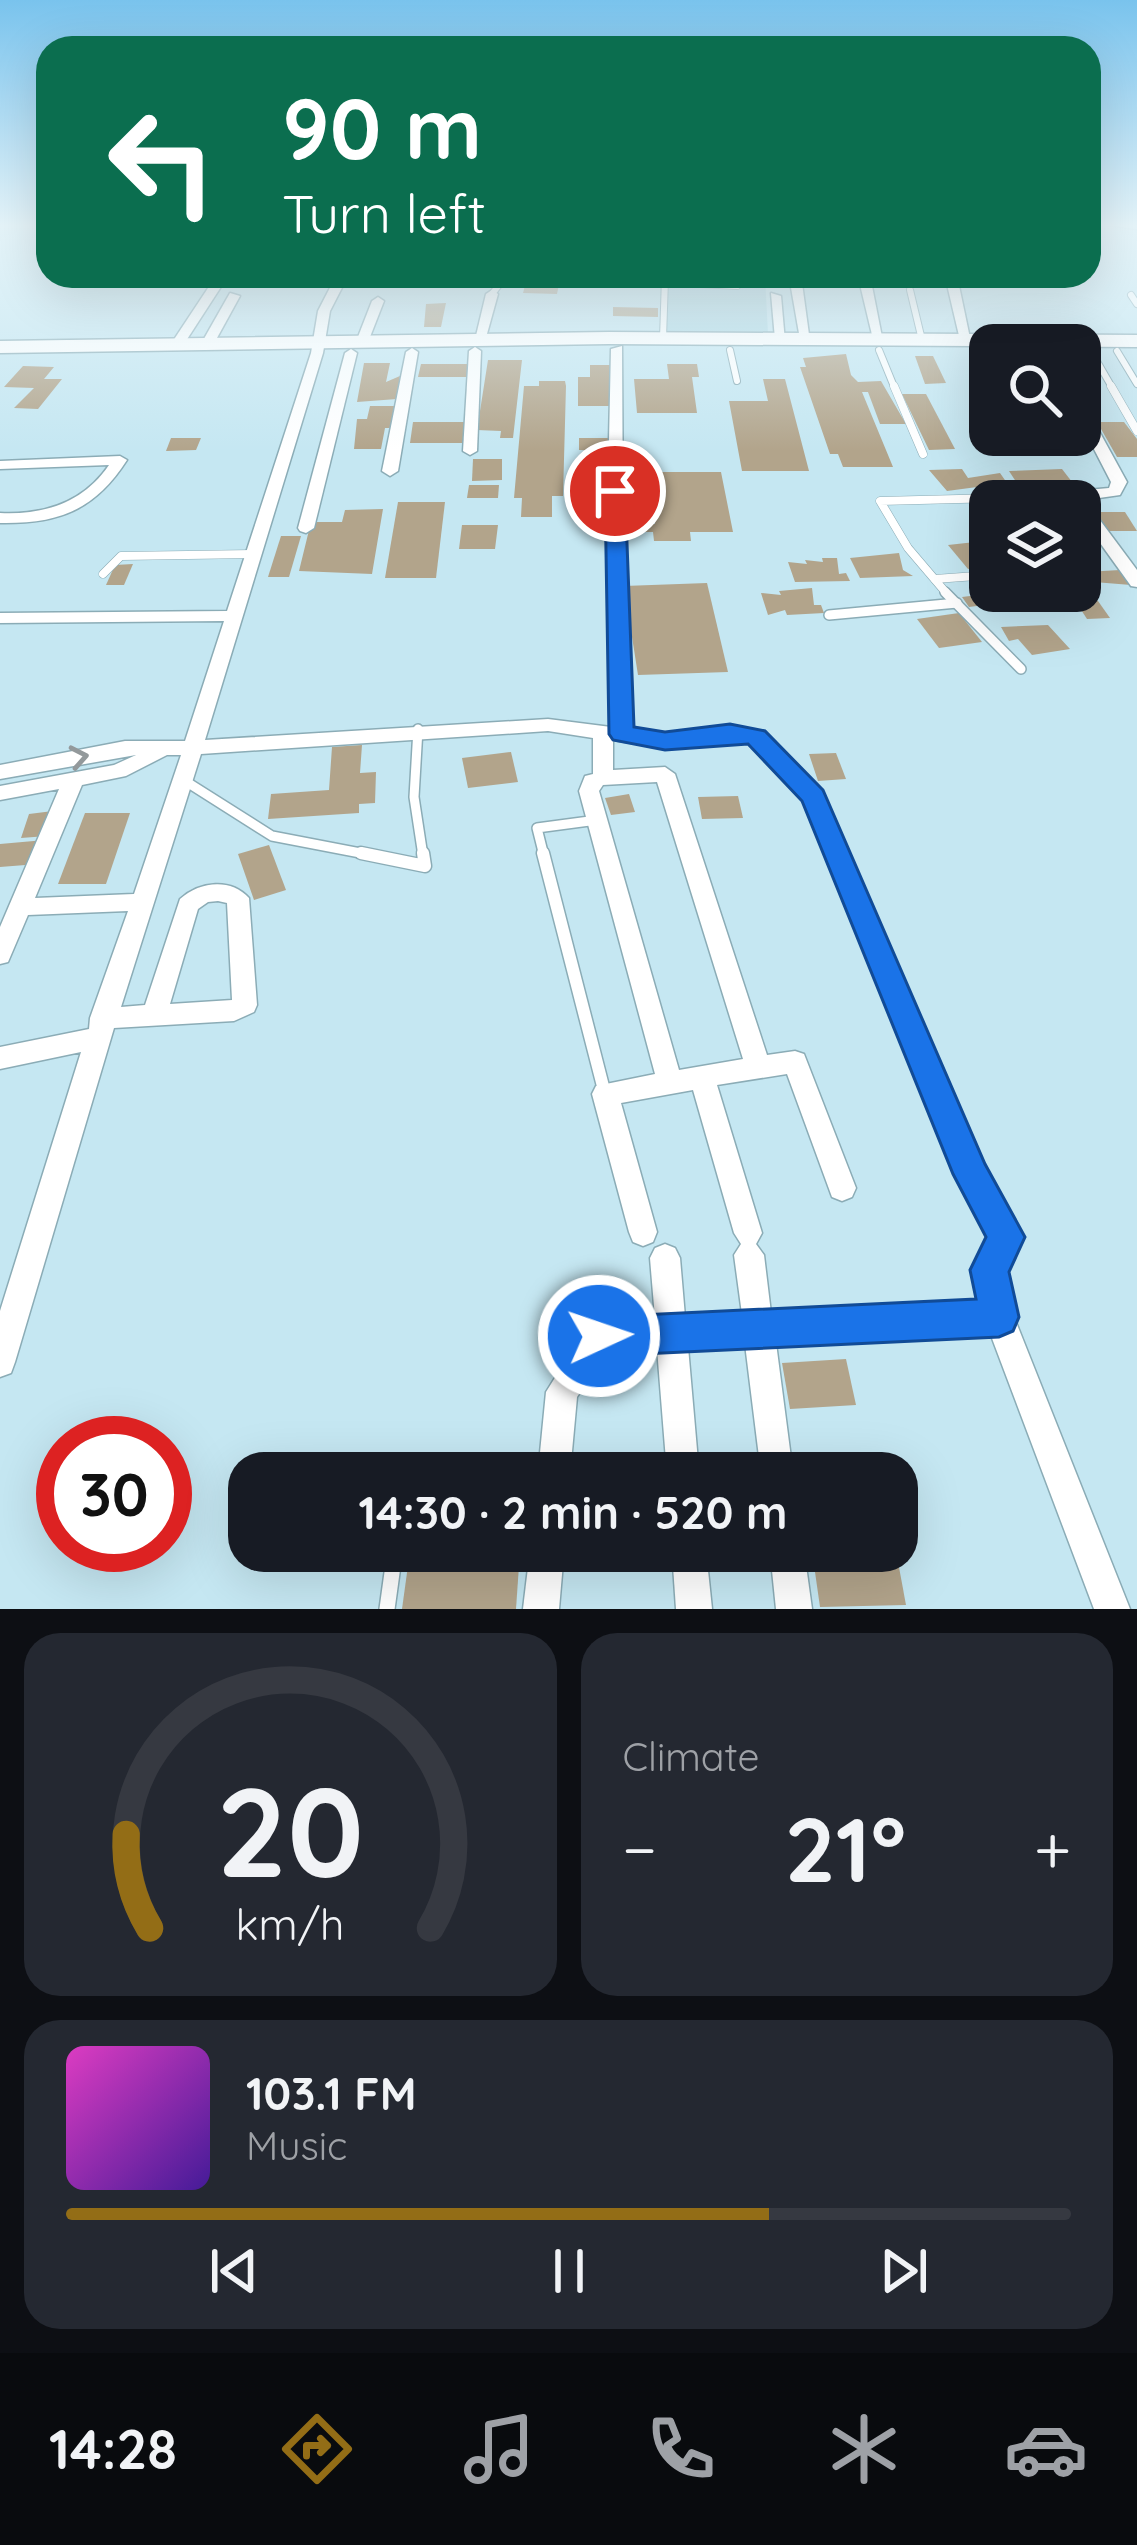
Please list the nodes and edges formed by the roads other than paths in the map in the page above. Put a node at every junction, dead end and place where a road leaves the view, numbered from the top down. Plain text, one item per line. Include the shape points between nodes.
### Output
1 (206, 300) edge
2 (232, 300) edge
3 (335, 300) edge
4 (491, 300) edge
5 (664, 300) edge
6 (776, 300) edge
7 (800, 300) edge
8 (869, 300) edge
9 (912, 300) edge
10 (957, 300) edge
11 (378, 301) dead end
12 (663, 338) junction
13 (782, 339) junction
14 (806, 339) junction
15 (922, 340) junction
16 (966, 340) junction
17 (969, 340) edge
18 (177, 344) junction
19 (207, 344) junction
20 (879, 345) junction
21 (0, 346) edge
22 (477, 346) junction
23 (357, 347) junction
24 (1130, 347) edge
25 (318, 348) junction
26 (617, 349) junction
27 (969, 349) edge
28 (730, 350) junction
29 (412, 352) junction
30 (0, 357) edge
31 (1101, 376) edge
32 (737, 381) dead end
33 (1137, 384) edge
34 (1137, 431) edge
35 (1101, 448) edge
36 (470, 451) dead end
37 (923, 454) dead end
38 (0, 464) edge
39 (390, 471) dead end
40 (1101, 495) edge
41 (969, 501) edge
42 (0, 518) edge
43 (306, 528) dead end
44 (1101, 532) edge
45 (253, 554) junction
46 (104, 574) dead end
47 (969, 576) edge
48 (934, 579) junction
49 (1137, 582) edge
50 (957, 603) junction
51 (830, 615) dead end
52 (233, 616) junction
53 (0, 618) edge
54 (1022, 669) dead end
55 (418, 730) junction
56 (612, 733) junction
57 (193, 748) junction
58 (159, 752) junction
59 (0, 772) edge
60 (603, 778) junction
61 (74, 779) junction
62 (182, 779) junction
63 (0, 793) edge
64 (597, 820) junction
65 (145, 902) junction
66 (21, 907) junction
67 (0, 955) edge
68 (154, 1016) junction
69 (98, 1029) junction
70 (0, 1058) edge
71 (758, 1067) junction
72 (702, 1077) junction
73 (670, 1083) junction
74 (604, 1094) junction
75 (842, 1188) dead end
76 (643, 1232) dead end
77 (665, 1258) dead end
78 (999, 1317) junction
79 (758, 1329) junction
80 (671, 1333) junction
81 (0, 1361) edge
82 (546, 1452) edge
83 (681, 1452) edge
84 (774, 1452) edge
85 (392, 1572) edge
86 (545, 1572) edge
87 (691, 1572) edge
88 (790, 1572) edge
89 (387, 1609) edge
90 (542, 1609) edge
91 (694, 1609) edge
92 (794, 1609) edge
93 (1112, 1609) edge

1 - 18 street
2 - 19 street
3 - 25 street
4 - 22 street
5 - 12 lane
6 - 13 street
7 - 14 street
8 - 20 street
9 - 15 lane
10 - 16 street
11 - 23 street
12 - 13 main road
12 - 22 main road
13 - 14 main road
14 - 20 main road
15 - 16 main road
15 - 20 main road
16 - 17 main road
18 - 19 main road
18 - 21 main road
19 - 25 main road
20 - 27 main road
20 - 28 main road
20 - 37 lane
22 - 23 main road
22 - 26 main road
22 - 29 main road
22 - 36 street
23 - 25 main road
23 - 29 main road
23 - 43 street
24 - 33 lane
25 - 30 main road
25 - 45 street
26 - 28 main road
26 - 56 street
28 - 32 lane
29 - 39 street
31 - 34 lane
35 - 40 street via 1119,482
38 - 42 street via 120,460 72,509 33,520
41 - 48 lane via 880,501
44 - 49 street
45 - 46 lane via 121,556
45 - 52 street
47 - 48 lane
48 - 50 lane
50 - 51 lane
50 - 54 lane
52 - 53 street
52 - 57 street
55 - 56 street via 548,724
55 - 57 street
55 - 62 lane via 413,797 425,866 272,836
56 - 60 street
56 - 78 street via 665,741 756,737 813,796 971,1174 1006,1237 989,1270
57 - 58 street
57 - 62 street
59 -> 58 street via 125,748
58 - 61 street
60 - 64 street via 589,791
60 - 71 street via 665,773
61 - 63 street
61 - 66 street
62 - 65 street
64 - 73 street
64 - 74 lane via 537,828
65 - 66 street
65 - 69 street
66 - 67 street
68 - 68 street via 245,1005 233,894 202,894 188,905
68 - 69 street
69 - 70 street
69 - 81 street
71 - 72 street
71 - 75 street via 795,1062
72 - 73 street
72 - 79 street via 748,1245
73 - 74 street
74 - 76 street
77 - 80 street
78 - 79 street
78 - 93 street
79 - 80 street
79 - 84 street
80 - 82 street via 599,1336 562,1391
80 - 83 street
85 - 89 lane
86 - 90 street
87 - 91 street
88 - 92 street

